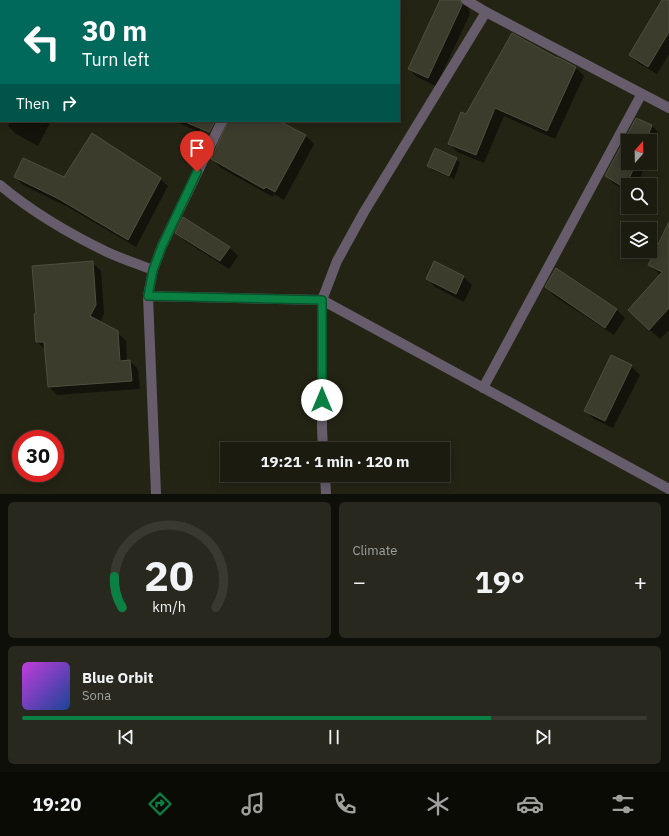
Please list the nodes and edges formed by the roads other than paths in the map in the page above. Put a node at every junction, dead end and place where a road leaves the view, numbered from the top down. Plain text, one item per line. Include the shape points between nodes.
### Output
1 (466, 0) edge
2 (486, 12) junction
3 (641, 95) junction
4 (669, 108) edge
5 (222, 122) edge
6 (0, 185) edge
7 (153, 270) junction
8 (148, 296) junction
9 (322, 300) junction
10 (483, 388) junction
11 (323, 442) edge
12 (325, 482) edge
13 (669, 489) edge
14 (156, 494) edge
15 (326, 494) edge

1 - 2 street
2 - 3 street
2 - 9 street via 364,212 337,261
3 - 4 street
3 - 10 street
5 - 7 street via 172,223
6 - 7 street via 54,223 108,252
7 - 8 street
8 - 9 street
8 - 14 street
9 - 10 street
9 - 11 street
10 - 13 street
12 - 15 street

